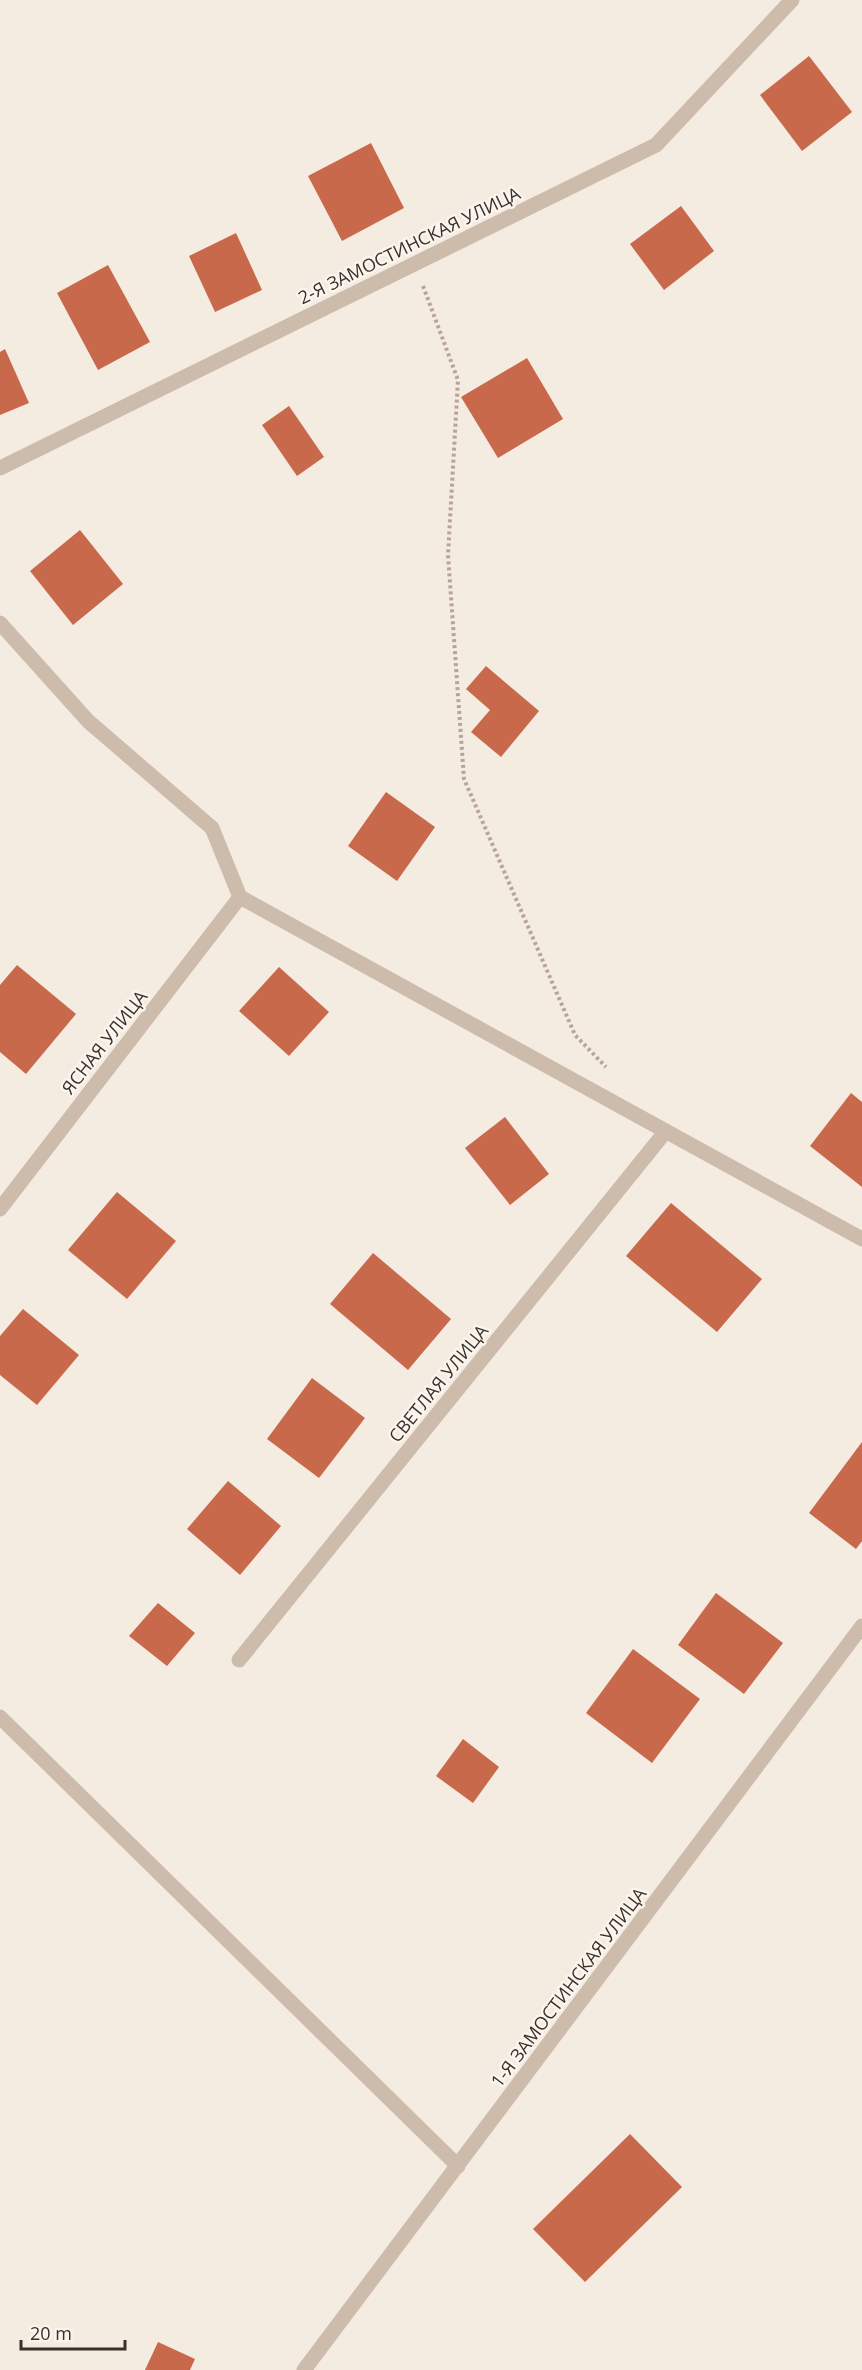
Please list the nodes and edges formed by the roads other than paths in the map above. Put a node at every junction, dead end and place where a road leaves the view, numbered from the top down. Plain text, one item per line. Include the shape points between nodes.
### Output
1 (792, 0) edge
2 (0, 468) edge
3 (0, 623) edge
4 (240, 897) junction
5 (666, 1131) junction
6 (0, 1209) edge
7 (862, 1239) edge
8 (862, 1626) edge
9 (239, 1660) dead end
10 (0, 1717) edge
11 (458, 2166) junction
12 (304, 2370) edge

1 - 2 street, 2-Я ЗАМОСТИНСКАЯ УЛИЦА via 656,145
3 - 4 street via 88,721 212,828
4 - 5 street
4 - 6 street, ЯСНАЯ УЛИЦА
5 - 7 street
5 - 9 street, СВЕТЛАЯ УЛИЦА
8 - 11 street, 1-Я ЗАМОСТИНСКАЯ УЛИЦА
10 - 11 street
11 - 12 street, 1-Я ЗАМОСТИНСКАЯ УЛИЦА

